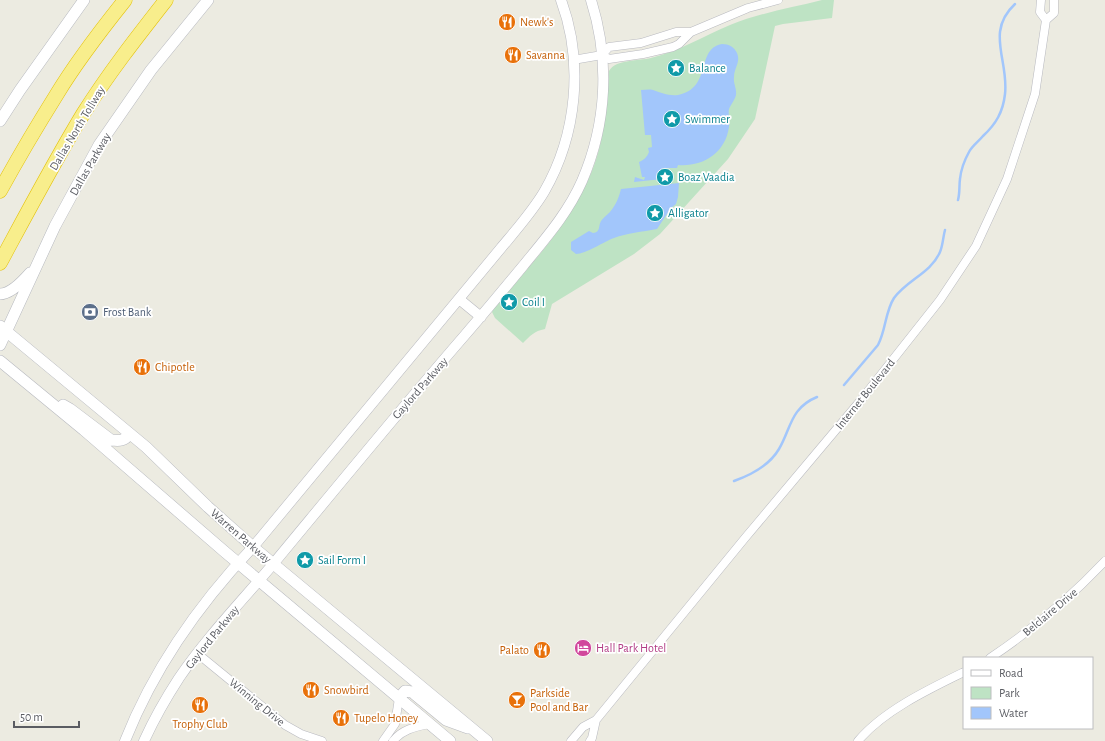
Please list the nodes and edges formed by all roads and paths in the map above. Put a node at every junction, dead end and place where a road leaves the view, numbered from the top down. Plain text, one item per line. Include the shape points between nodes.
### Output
1 (84, 0) edge
2 (125, 0) edge
3 (166, 0) edge
4 (208, 0) edge
5 (561, 0) edge
6 (591, 0) edge
7 (778, 0) edge
8 (1041, 0) edge
9 (1054, 0) edge
10 (1046, 20) junction
11 (691, 32) junction
12 (602, 55) junction
13 (573, 60) junction
14 (0, 121) edge
15 (0, 192) edge
16 (0, 263) edge
17 (36, 267) junction
18 (2, 294) edge
19 (459, 299) junction
20 (481, 317) junction
21 (3, 328) edge
22 (0, 345) edge
23 (0, 361) edge
24 (44, 397) junction
25 (130, 434) junction
26 (253, 547) junction
27 (1105, 561) edge
28 (238, 562) junction
29 (273, 564) junction
30 (259, 580) junction
31 (198, 654) junction
32 (992, 657) edge
33 (963, 673) edge
34 (398, 698) junction
35 (596, 720) junction
36 (429, 724) junction
37 (130, 729) junction
38 (474, 730) junction
39 (145, 738) edge
40 (388, 740) edge
41 (125, 741) edge
42 (322, 741) edge
43 (450, 741) edge
44 (487, 741) edge
45 (572, 741) edge
46 (590, 741) edge
47 (858, 741) edge

1 - 14 main road
2 - 15 highway via 57,92
3 - 16 highway, Dallas North Tollway via 119,61 84,113
4 - 17 main road, Dallas Parkway via 152,70 99,145
5 - 13 street, Gaylord Parkway via 570,34
6 - 12 street, Gaylord Parkway
7 - 11 street via 741,11
8 - 10 street, Internet Boulevard via 1040,12
9 - 10 street, Internet Boulevard via 1054,14
10 - 35 street, Internet Boulevard via 1035,94 1007,179 976,246 940,300 861,400
11 - 12 street via 676,32 641,43 609,47
11 - 12 street via 679,44 658,51 609,59
12 - 13 street
12 - 20 street, Gaylord Parkway via 604,76 601,115 594,149 582,180 570,204 551,231
13 - 19 street, Gaylord Parkway via 574,91 569,130 565,147 552,177 527,217
17 - 18 main road via 22,282
17 - 21 main road, Dallas Parkway
19 - 20 street
19 - 26 street, Gaylord Parkway
20 - 29 street, Gaylord Parkway
21 - 22 main road, Dallas Parkway
21 - 25 main road, Warren Parkway
23 - 24 main road, Warren Parkway
24 - 25 main road via 70,409 111,440 120,441
24 - 28 main road, Warren Parkway
25 - 26 main road, Warren Parkway
26 - 28 street, Gaylord Parkway
26 - 29 main road, Warren Parkway
27 - 32 street, Belclaire Drive via 1043,620
28 - 30 main road, Warren Parkway
28 - 37 street, Gaylord Parkway via 204,602 177,641 148,690
29 - 30 street, Gaylord Parkway
29 - 38 main road, Warren Parkway
30 - 31 street, Gaylord Parkway
30 - 34 main road, Warren Parkway
31 - 39 street, Gaylord Parkway via 172,689
31 - 42 street, Winning Drive via 285,726
33 - 47 street via 901,706 874,724
34 - 36 main road, Warren Parkway
34 - 38 main road via 406,691 412,692 446,720
34 - 40 street via 395,724
35 - 45 street, Internet Boulevard via 584,727
35 - 46 street, Internet Boulevard
36 - 40 street via 407,729
36 - 43 main road, Warren Parkway
37 - 39 street
37 - 41 street, Gaylord Parkway
38 - 44 main road, Warren Parkway

